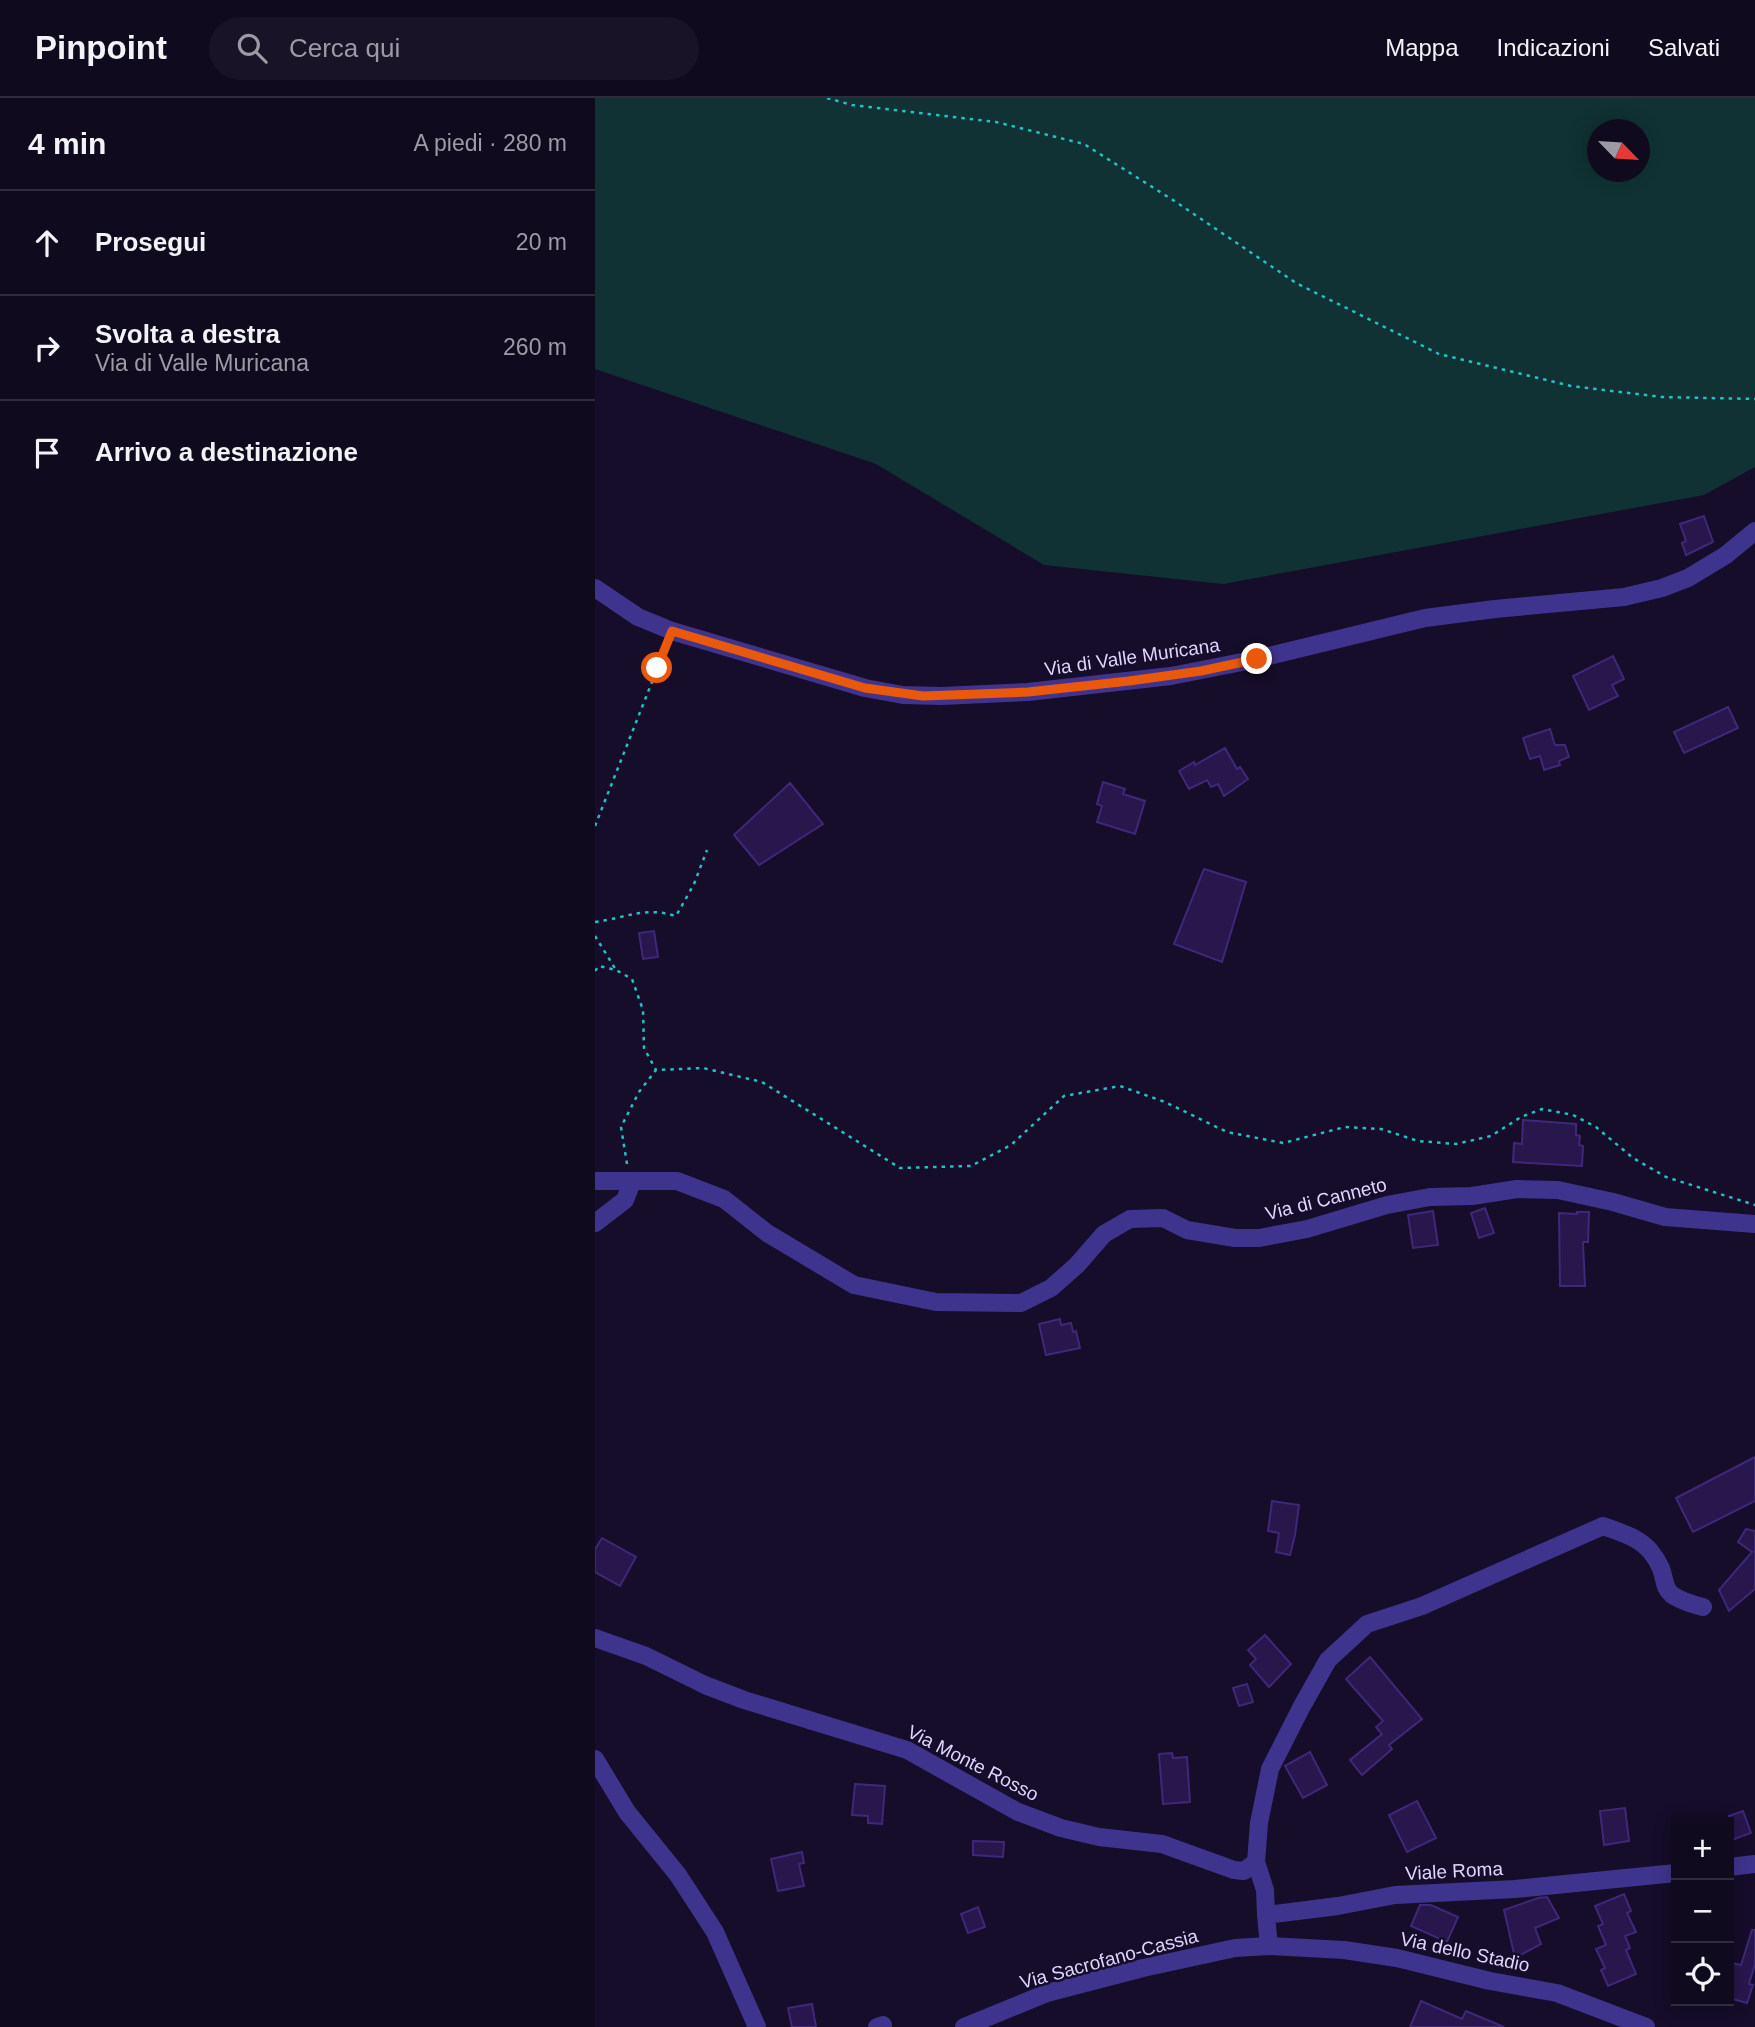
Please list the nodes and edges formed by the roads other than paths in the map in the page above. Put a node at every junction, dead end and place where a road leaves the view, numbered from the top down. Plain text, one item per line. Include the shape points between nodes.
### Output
1 (1755, 531) edge
2 (595, 587) edge
3 (595, 1181) edge
4 (632, 1182) junction
5 (595, 1223) edge
6 (1755, 1224) edge
7 (1703, 1606) dead end
8 (595, 1638) edge
9 (595, 1759) edge
10 (1256, 1862) junction
11 (1755, 1864) edge
12 (1734, 1866) edge
13 (1671, 1873) edge
14 (1266, 1915) junction
15 (1269, 1946) junction
16 (757, 2027) edge
17 (964, 2027) edge
18 (1646, 2027) edge

1 - 2 street, Via di Valle Muricana via 1695,574 1633,595 1445,615 1201,671 1028,692 923,696 882,692 672,631 638,617
3 - 4 street, Via di Canneto
4 - 5 street via 625,1200
4 - 6 street, Via di Canneto via 677,1181 724,1199 767,1233 853,1285 936,1301 1021,1303 1051,1288 1104,1234 1130,1219 1163,1217 1187,1230 1259,1238 1430,1196 1544,1189 1665,1217
7 - 10 street via 1679,1601 1668,1593 1651,1551 1631,1536 1603,1526 1422,1606 1367,1624 1328,1660 1270,1769
8 - 10 street, Via Monte Rosso via 744,1700 907,1750 1018,1812 1061,1828 1162,1844 1234,1870 1244,1871
9 - 16 street via 715,1932
10 - 14 street via 1265,1890
11 - 12 street
13 - 14 street, Viale Roma via 1395,1895
14 - 15 street
15 - 17 street, Via Sacrofano-Cassia via 1234,1948 1047,1993
15 - 18 street, Via dello Stadio via 1397,1958 1557,1993

